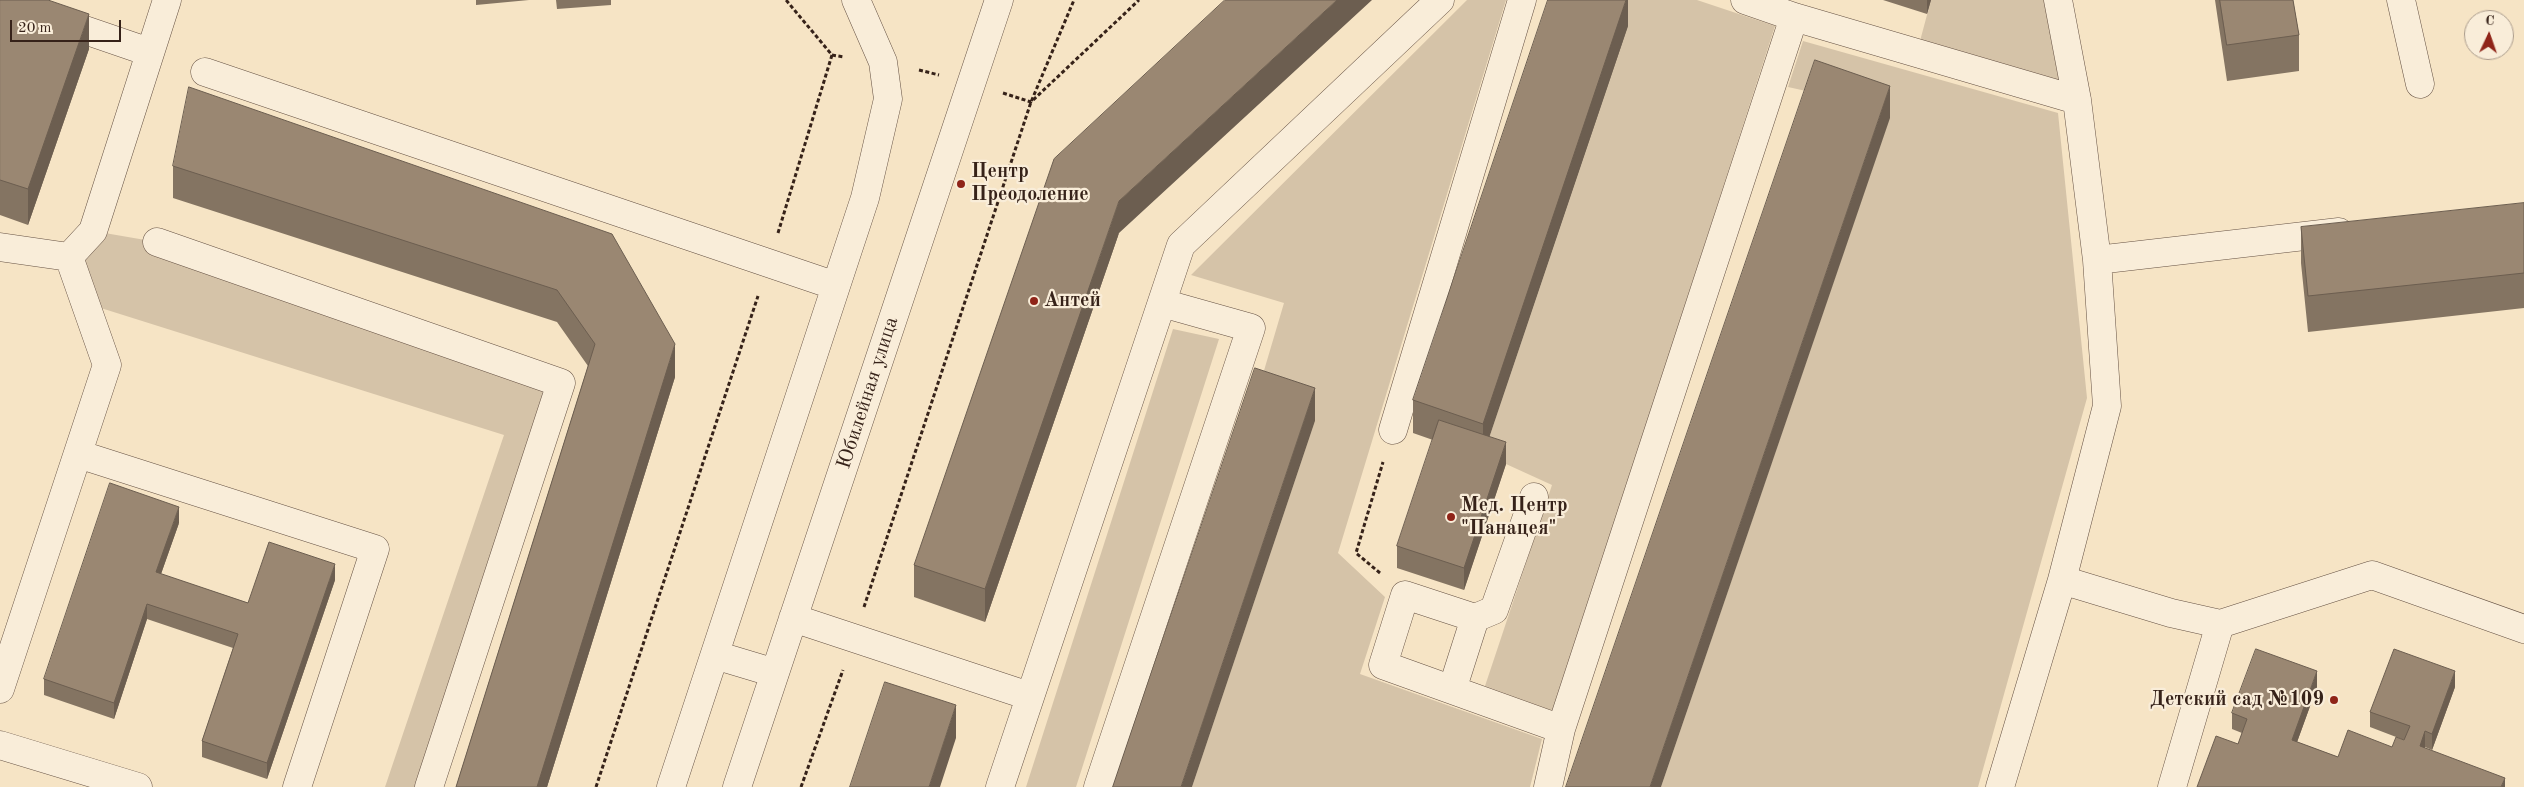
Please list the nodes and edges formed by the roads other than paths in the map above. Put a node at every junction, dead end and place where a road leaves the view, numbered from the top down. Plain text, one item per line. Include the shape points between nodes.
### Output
1 (167, 0) edge
2 (856, 0) edge
3 (999, 0) edge
4 (1440, 0) edge
5 (1522, 0) edge
6 (1745, 0) edge
7 (2058, 0) edge
8 (2401, 0) edge
9 (0, 1) edge
10 (1794, 17) junction
11 (149, 52) junction
12 (205, 72) dead end
13 (2420, 84) dead end
14 (2076, 100) junction
15 (2365, 229) edge
16 (157, 242) dead end
17 (0, 248) edge
18 (69, 257) junction
19 (2097, 260) junction
20 (836, 286) junction
21 (1162, 303) junction
22 (1393, 430) road end
23 (78, 454) junction
24 (1534, 497) dead end
25 (2062, 580) junction
26 (793, 618) junction
27 (1475, 618) junction
28 (2220, 624) junction
29 (2524, 629) edge
30 (715, 655) junction
31 (775, 673) junction
32 (0, 689) edge
33 (1452, 690) junction
34 (1030, 696) junction
35 (1561, 729) junction
36 (0, 745) edge
37 (138, 787) edge
38 (298, 787) edge
39 (429, 787) edge
40 (671, 787) edge
41 (737, 787) edge
42 (1000, 787) edge
43 (1098, 787) edge
44 (1548, 787) edge
45 (2000, 787) edge
46 (2172, 787) edge

1 - 11 street
2 - 20 street via 883,62 888,99 865,198
3 - 26 street, Юбилейная улица
4 - 21 street via 1181,245
5 - 22 street
6 - 10 street
7 - 14 street
8 - 13 street
9 - 11 street
10 - 14 street
10 - 35 street
11 - 18 street via 94,231
12 - 20 street
14 - 19 street
15 - 19 street
16 - 39 street via 561,383
17 - 18 street
18 - 23 street via 107,365
19 - 25 street via 2107,406
20 - 30 street
21 - 34 street
21 - 43 street via 1251,328
23 - 32 street
23 - 38 street via 375,549
24 - 27 street via 1494,610
25 - 28 street via 2171,613
25 - 45 street
26 - 31 street, Юбилейная улица
26 - 34 street
27 - 33 street
27 - 33 street via 1405,595 1383,665
28 - 29 street via 2372,575
28 - 46 street
30 - 31 street
30 - 40 street
31 - 41 street, Юбилейная улица
33 - 35 street
34 - 42 street
35 - 44 street
36 - 37 street

